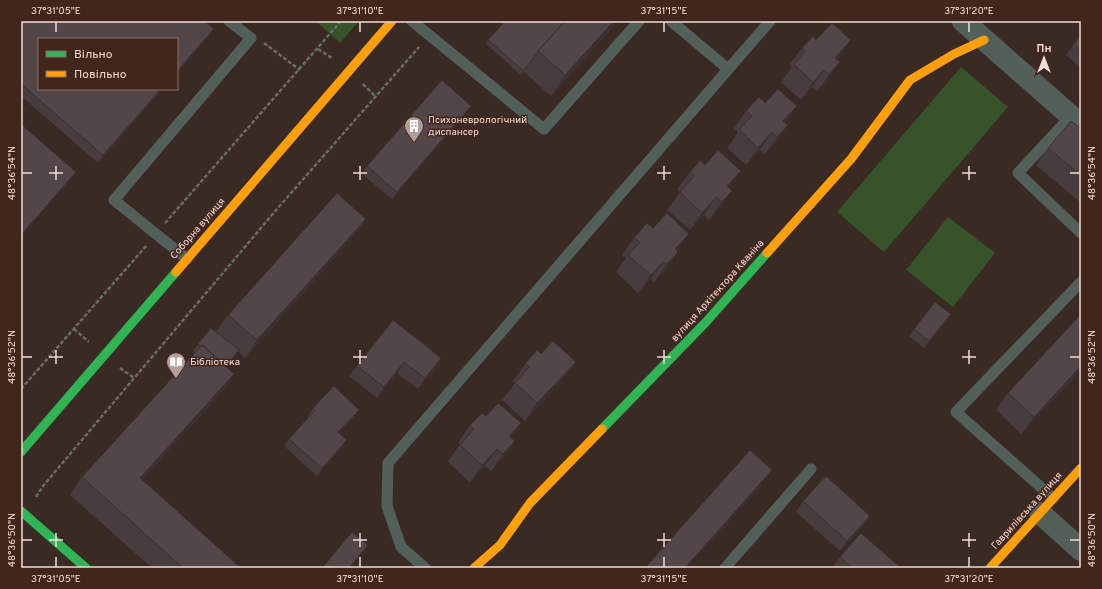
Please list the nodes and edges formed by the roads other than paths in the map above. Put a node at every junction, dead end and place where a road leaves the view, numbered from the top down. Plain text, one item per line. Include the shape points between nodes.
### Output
1 (229, 21) edge
2 (392, 21) edge
3 (412, 21) edge
4 (639, 21) edge
5 (671, 21) edge
6 (770, 21) edge
7 (963, 21) edge
8 (984, 40) junction
9 (728, 70) junction
10 (1076, 121) edge
11 (1081, 233) edge
12 (187, 259) junction
13 (1081, 282) edge
14 (21, 452) edge
15 (1081, 468) edge
16 (811, 469) dead end
17 (1047, 506) junction
18 (23, 512) edge
19 (1081, 550) edge
20 (86, 568) edge
21 (425, 568) edge
22 (474, 568) edge
23 (725, 568) edge
24 (990, 568) edge

1 - 12 lane via 251,38 114,200
2 - 12 street, Соборна вулиця
3 - 4 lane via 544,129
5 - 9 lane
6 - 9 lane
7 - 8 street
8 - 10 street
8 - 22 street, вулиця Архітектора Кваніна via 910,80 851,159 706,322 530,503 500,545
9 - 21 lane via 388,463 387,506 401,547
10 - 11 lane via 1018,173
12 - 14 street, Соборна вулиця
13 - 17 lane via 956,412
15 - 17 street, Гаврилівська вулиця
16 - 23 lane
17 - 19 street
17 - 24 street, Гаврилівська вулиця
18 - 20 street

